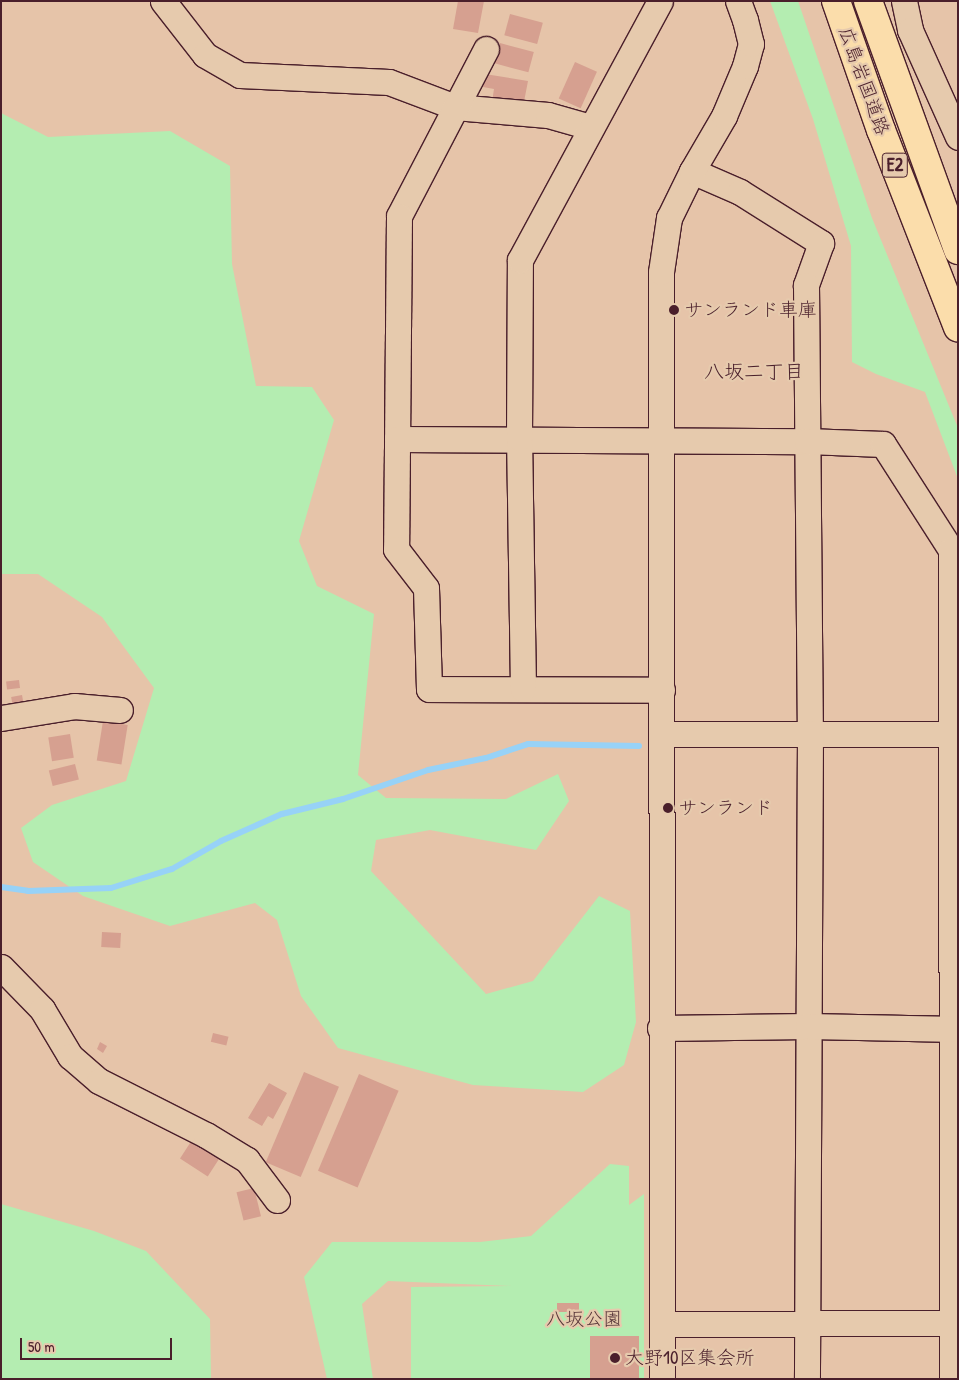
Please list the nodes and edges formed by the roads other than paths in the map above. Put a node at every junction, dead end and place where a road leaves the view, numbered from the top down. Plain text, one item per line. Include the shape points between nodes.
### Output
1 (162, 1) edge
2 (660, 1) edge
3 (738, 1) edge
4 (836, 1) edge
5 (868, 1) edge
6 (904, 1) edge
7 (486, 49) dead end
8 (455, 107) junction
9 (590, 127) junction
10 (958, 137) edge
11 (692, 171) junction
12 (958, 250) edge
13 (958, 328) edge
14 (519, 438) junction
15 (397, 439) junction
16 (807, 441) junction
17 (662, 442) junction
18 (523, 689) junction
19 (662, 690) junction
20 (120, 710) dead end
21 (1, 718) edge
22 (810, 733) junction
23 (955, 733) edge
24 (661, 734) junction
25 (1, 967) edge
26 (808, 1026) junction
27 (660, 1028) junction
28 (954, 1029) edge
29 (277, 1200) dead end
30 (955, 1323) edge
31 (662, 1324) junction
32 (807, 1325) junction
33 (662, 1379) edge
34 (808, 1379) edge
35 (952, 1379) edge

1 - 8 street via 205,55 240,75 389,82
2 - 9 street
3 - 11 street via 751,44 724,116
4 - 13 highway, 広島岩国道路 / E2 via 881,130
5 - 12 highway, 広島岩国道路 / E2
6 - 10 street via 910,30
7 - 8 street
8 - 9 street via 548,115
8 - 15 street via 399,216
9 - 14 street via 520,260
11 - 16 street via 740,192 821,243 806,285
11 - 17 street via 669,218 660,272
14 - 15 street
14 - 17 street
14 - 18 street
15 - 18 street via 396,549 426,588 429,689
16 - 17 street
16 - 22 street
16 - 23 street via 883,444 951,550
17 - 19 street
18 - 19 street
19 - 24 street
20 - 21 street via 74,706
22 - 23 street
22 - 24 street
22 - 26 street
23 - 28 street
24 - 27 street
25 - 29 street via 42,1009 70,1056 99,1081 206,1135 247,1160
26 - 27 street
26 - 28 street
26 - 32 street
27 - 31 street
28 - 30 street
30 - 32 street
30 - 35 street
31 - 32 street
31 - 33 street
32 - 34 street

